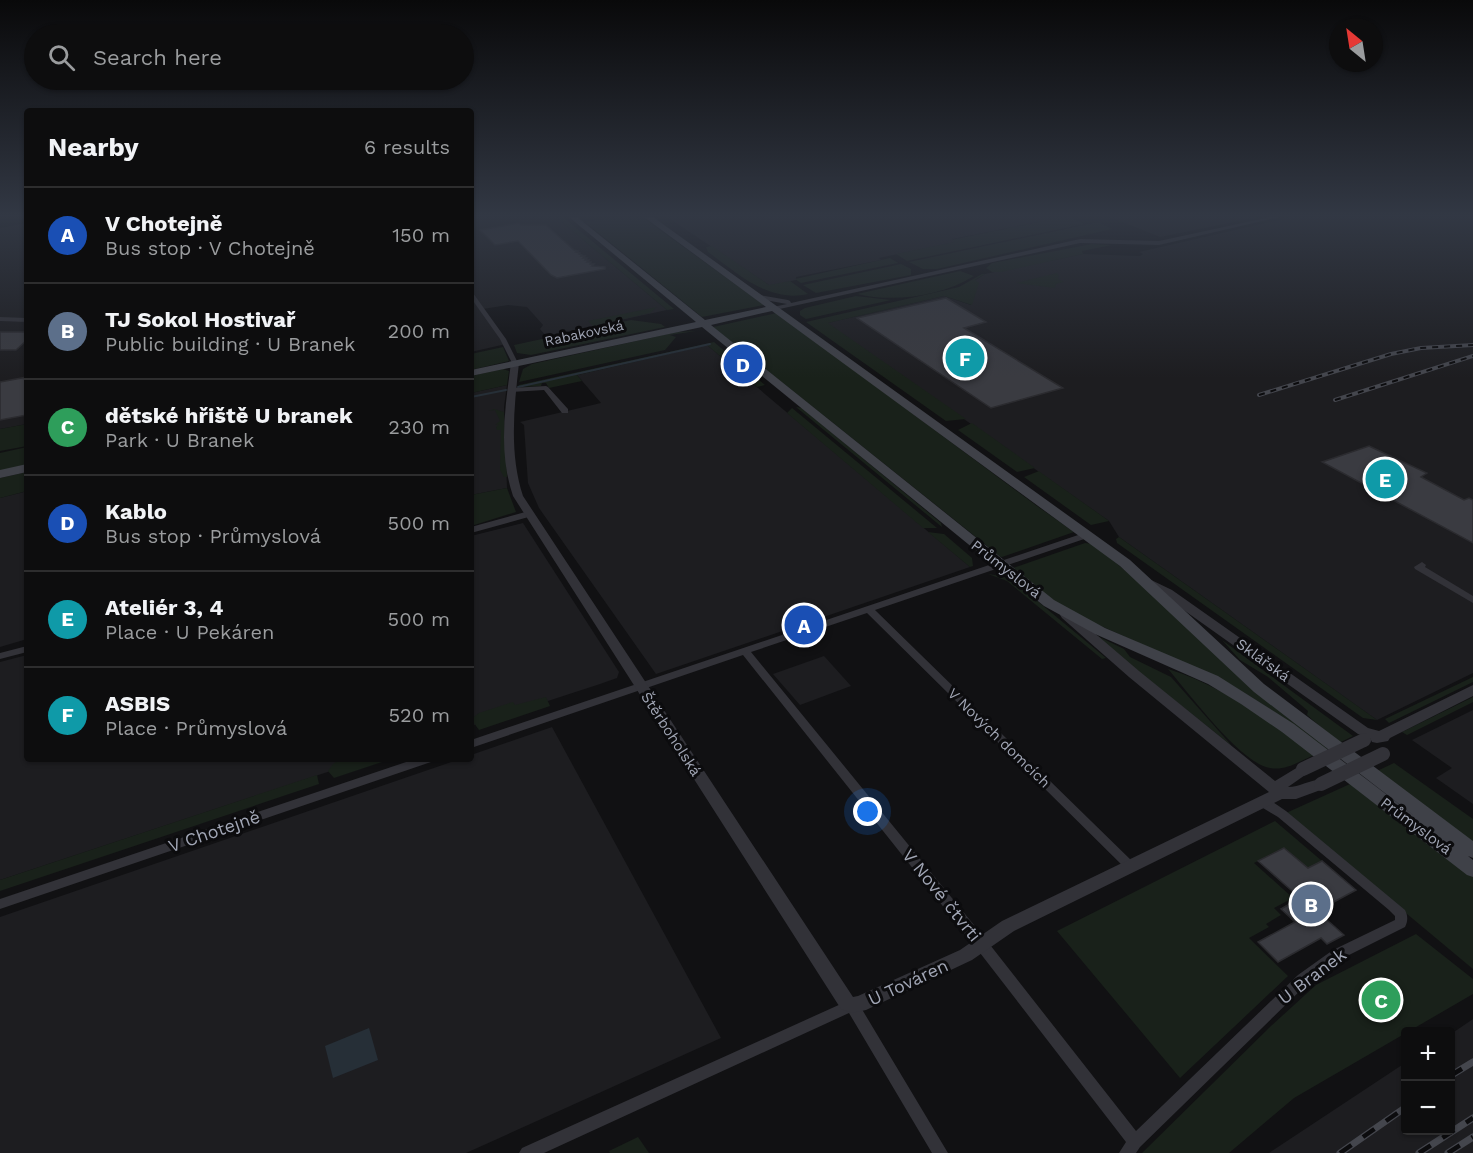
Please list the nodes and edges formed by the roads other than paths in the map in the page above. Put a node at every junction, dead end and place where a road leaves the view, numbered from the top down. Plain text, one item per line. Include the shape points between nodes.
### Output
1 (639, 271) edge
2 (723, 271) edge
3 (945, 271) edge
4 (759, 297) junction
5 (474, 298) edge
6 (800, 303) junction
7 (685, 308) junction
8 (775, 308) junction
9 (0, 318) edge
10 (24, 320) edge
11 (703, 323) junction
12 (795, 323) junction
13 (671, 330) junction
14 (718, 335) junction
15 (515, 363) junction
16 (474, 372) edge
17 (511, 390) junction
18 (565, 411) dead end
19 (24, 469) edge
20 (0, 474) edge
21 (529, 514) junction
22 (474, 529) edge
23 (1087, 535) junction
24 (999, 565) junction
25 (1422, 565) dead end
26 (1145, 581) junction
27 (1473, 600) edge
28 (868, 609) junction
29 (1060, 610) junction
30 (24, 650) edge
31 (745, 651) junction
32 (0, 657) edge
33 (640, 687) junction
34 (1473, 690) edge
35 (1383, 736) junction
36 (474, 743) edge
37 (418, 762) edge
38 (1280, 793) junction
39 (1262, 802) junction
40 (1473, 851) edge
41 (1130, 866) junction
42 (1473, 870) edge
43 (0, 904) edge
44 (982, 945) junction
45 (852, 1005) junction
46 (1131, 1147) edge
47 (527, 1153) edge
48 (940, 1153) edge

1 - 7 main road, Průmyslová
2 - 4 main road, Průmyslová
3 - 6 street
4 - 6 street
4 - 8 main road, Průmyslová
5 - 15 street
6 - 8 street
6 - 12 street via 791,310
7 - 11 main road, Průmyslová
7 - 13 main road via 687,320
8 - 11 main road, Rabakovská
8 - 12 main road, Průmyslová
9 - 10 street
11 - 13 main road, Rabakovská
11 - 14 main road, Průmyslová
12 - 23 main road, Průmyslová
13 - 14 main road via 694,329
13 - 15 main road, Rabakovská
14 - 24 main road, Průmyslová
15 - 16 main road, Rabakovská
15 - 17 street, Štěrboholská
17 - 18 street via 546,388
17 - 21 street, Štěrboholská via 508,417 513,477
19 - 20 main road
21 - 22 street
21 - 33 street, Štěrboholská
23 - 24 street
23 - 26 main road, Průmyslová
24 - 28 street
24 - 29 main road, Průmyslová
25 - 27 street via 1418,567
26 - 35 street, Sklářská via 1168,593 1363,731
26 - 40 main road, Průmyslová via 1259,688
28 - 31 street
28 - 41 street, V Nových domcích
29 - 38 street
29 - 42 main road, Průmyslová via 1212,680 1246,700
30 - 32 street
31 - 33 street
31 - 44 street, V Nové čtvrti
33 - 36 street
33 - 45 street, Štěrboholská via 844,1000
34 - 35 street, U Továren
35 - 38 street, U Továren, bridge via 1364,740 1303,770 1281,784
35 - 38 street, U Továren, bridge via 1383,754 1321,784 1296,793
37 - 43 street, V Chotejně
38 - 39 street, U Továren
39 - 41 street, U Továren
39 - 46 street, U Branek via 1351,870 1398,910 1403,919 1397,926 1338,954 1296,985
41 - 44 street, U Továren via 1008,926
44 - 45 street, U Továren
44 - 46 street, V Nové čtvrti
45 - 47 street, U Továren
45 - 48 street, Štěrboholská

